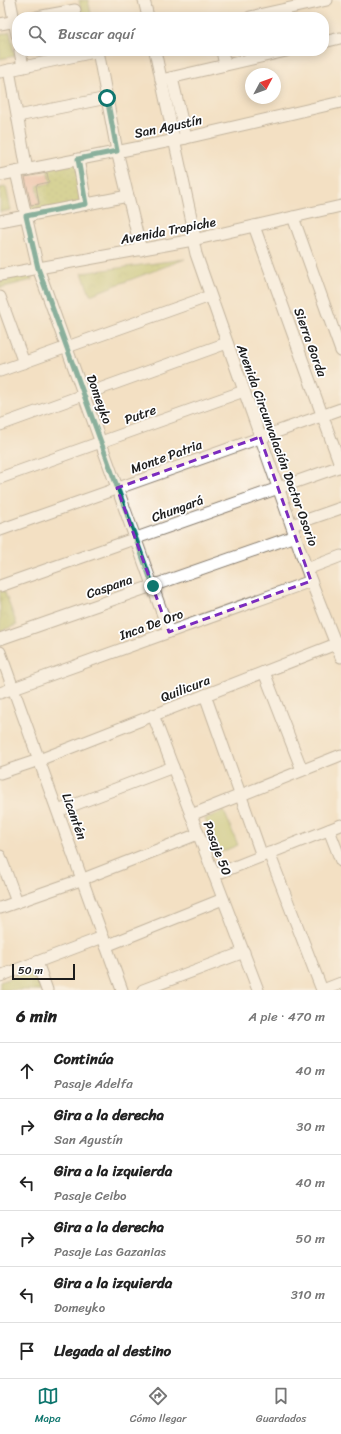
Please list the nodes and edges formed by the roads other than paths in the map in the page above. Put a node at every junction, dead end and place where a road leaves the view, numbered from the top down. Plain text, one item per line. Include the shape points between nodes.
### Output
1 (10, 0) edge
2 (144, 0) edge
3 (327, 0) edge
4 (75, 9) edge
5 (13, 12) edge
6 (61, 12) edge
7 (147, 12) edge
8 (295, 12) edge
9 (12, 22) edge
10 (0, 24) edge
11 (340, 38) dead end
12 (329, 41) edge
13 (21, 56) edge
14 (68, 56) edge
15 (100, 56) edge
16 (157, 56) edge
17 (223, 56) edge
18 (264, 56) edge
19 (225, 65) junction
20 (23, 67) junction
21 (4, 71) edge
22 (167, 79) junction
23 (107, 98) junction
24 (341, 102) edge
25 (18, 116) junction
26 (186, 138) junction
27 (174, 140) junction
28 (117, 151) junction
29 (78, 159) junction
30 (22, 171) junction
31 (0, 175) edge
32 (128, 196) junction
33 (86, 204) junction
34 (340, 210) edge
35 (26, 216) junction
36 (293, 217) junction
37 (0, 221) edge
38 (254, 226) junction
39 (193, 240) junction
40 (141, 250) junction
41 (38, 268) junction
42 (0, 275) edge
43 (210, 296) junction
44 (0, 298) edge
45 (227, 343) junction
46 (67, 347) junction
47 (341, 351) edge
48 (24, 362) junction
49 (0, 371) edge
50 (244, 392) junction
51 (84, 395) junction
52 (341, 409) edge
53 (322, 415) junction
54 (0, 425) edge
55 (260, 437) junction
56 (101, 442) junction
57 (341, 467) edge
58 (0, 478) edge
59 (278, 487) junction
60 (118, 488) junction
61 (341, 508) edge
62 (0, 530) edge
63 (294, 531) junction
64 (135, 538) junction
65 (341, 556) edge
66 (307, 568) junction
67 (311, 581) junction
68 (0, 586) edge
69 (153, 586) junction
70 (169, 632) junction
71 (0, 639) edge
72 (338, 643) edge
73 (0, 652) edge
74 (341, 657) edge
75 (264, 672) junction
76 (13, 689) junction
77 (0, 693) edge
78 (205, 695) junction
79 (153, 716) junction
80 (341, 755) edge
81 (40, 760) junction
82 (173, 767) junction
83 (302, 770) junction
84 (0, 773) edge
85 (241, 795) junction
86 (58, 811) junction
87 (191, 815) junction
88 (341, 825) edge
89 (329, 830) junction
90 (198, 834) junction
91 (265, 855) junction
92 (0, 856) edge
93 (341, 861) edge
94 (214, 875) junction
95 (82, 879) junction
96 (223, 899) junction
97 (17, 902) junction
98 (0, 908) edge
99 (105, 941) junction
100 (244, 952) junction
101 (37, 962) junction
102 (0, 976) edge
103 (341, 983) edge
104 (48, 990) edge
105 (122, 990) edge
106 (143, 990) edge
107 (258, 990) edge
108 (322, 990) edge

1 - 5 street
2 - 7 street
3 - 8 street
4 - 6 street
9 - 10 street
11 - 12 street
13 - 20 street
14 - 20 street
15 - 23 street
16 - 22 street
17 - 19 street
18 - 19 street
19 - 22 street
20 - 21 street
21 - 25 street, Domeyko
22 - 26 street
22 - 27 street, Avenida Circunvalación Doctor Osorio
23 - 25 street
23 - 28 street
24 - 26 street, San Agustín
25 - 30 street, Domeyko
26 - 27 street, San Agustín
27 - 28 street, San Agustín
27 - 39 street, Avenida Circunvalación Doctor Osorio via 194,231
28 - 29 street, San Agustín
28 - 32 street
29 - 30 street, San Agustín
29 - 33 street
30 - 31 street, San Agustín
30 - 35 street, Domeyko
32 - 33 street
32 - 40 street
33 - 35 street
34 - 36 street, Avenida Trapiche
35 - 37 street
35 - 41 street, Domeyko
36 - 38 street, Avenida Trapiche
36 - 47 street
38 - 39 street, Avenida Trapiche
38 - 53 street, Sierra Gorda
39 - 40 street, Avenida Trapiche
39 - 43 street, Avenida Circunvalación Doctor Osorio
40 - 41 street, Avenida Trapiche
41 - 42 street, Avenida Trapiche
41 - 46 street, Domeyko
43 - 45 street, Avenida Circunvalación Doctor Osorio
43 - 46 street
44 - 48 street
45 - 50 street, Avenida Circunvalación Doctor Osorio
45 - 51 street
46 - 48 street
46 - 51 street, Domeyko
48 - 49 street
50 - 55 street, Avenida Circunvalación Doctor Osorio
50 - 56 street, Putre
51 - 54 street
51 - 56 street, Domeyko
52 - 53 street, Monte Patria
53 - 55 street, Monte Patria
53 - 57 street, Sierra Gorda
55 - 59 street, Avenida Circunvalación Doctor Osorio
55 - 60 street, Monte Patria
56 - 58 street, Putre
56 - 60 street, Domeyko
57 - 59 street, Chungará
59 - 63 street, Avenida Circunvalación Doctor Osorio
59 - 64 street, Chungará
60 - 62 street, Monte Patria
60 - 64 street, Domeyko
61 - 63 street, Caspana
63 - 66 street, Avenida Circunvalación Doctor Osorio
63 - 69 street, Caspana
64 - 68 street, Chungará
64 - 69 street, Domeyko
65 - 66 street
66 - 67 street, Avenida Circunvalación Doctor Osorio
67 - 70 street, Inca De Oro
67 - 72 street, Avenida Circunvalación Doctor Osorio
69 - 70 street, Domeyko
69 - 71 street, Caspana
70 - 76 street, Inca De Oro
72 - 74 street, Avenida Circunvalación Doctor Osorio
72 - 75 street, Quilicura
73 - 76 street, Licantén
75 - 78 street, Quilicura
75 - 83 street
76 - 77 street, Inca De Oro
76 - 81 street, Licantén
78 - 79 street, Quilicura
78 - 85 street
79 - 81 street, Quilicura
79 - 82 street, Pasaje 50
80 - 83 street
81 - 84 street, Quilicura
81 - 86 street, Licantén
82 - 86 street
82 - 87 street, Pasaje 50
83 - 85 street
85 - 87 street
85 - 91 street
86 - 95 street, Licantén
87 - 90 street, Pasaje 50
88 - 89 street
89 - 91 street
89 - 93 street
90 - 94 street, Pasaje 50
90 - 95 street
91 - 94 street
91 - 108 street
92 - 97 street
94 - 96 street, Pasaje 50
95 - 97 street
95 - 99 street, Licantén
96 - 99 street
96 - 100 street, Pasaje 50
97 - 98 street
99 - 101 street
99 - 105 street, Licantén
100 - 106 street
100 - 107 street, Pasaje 50
101 - 102 street
101 - 104 street
103 - 108 street

